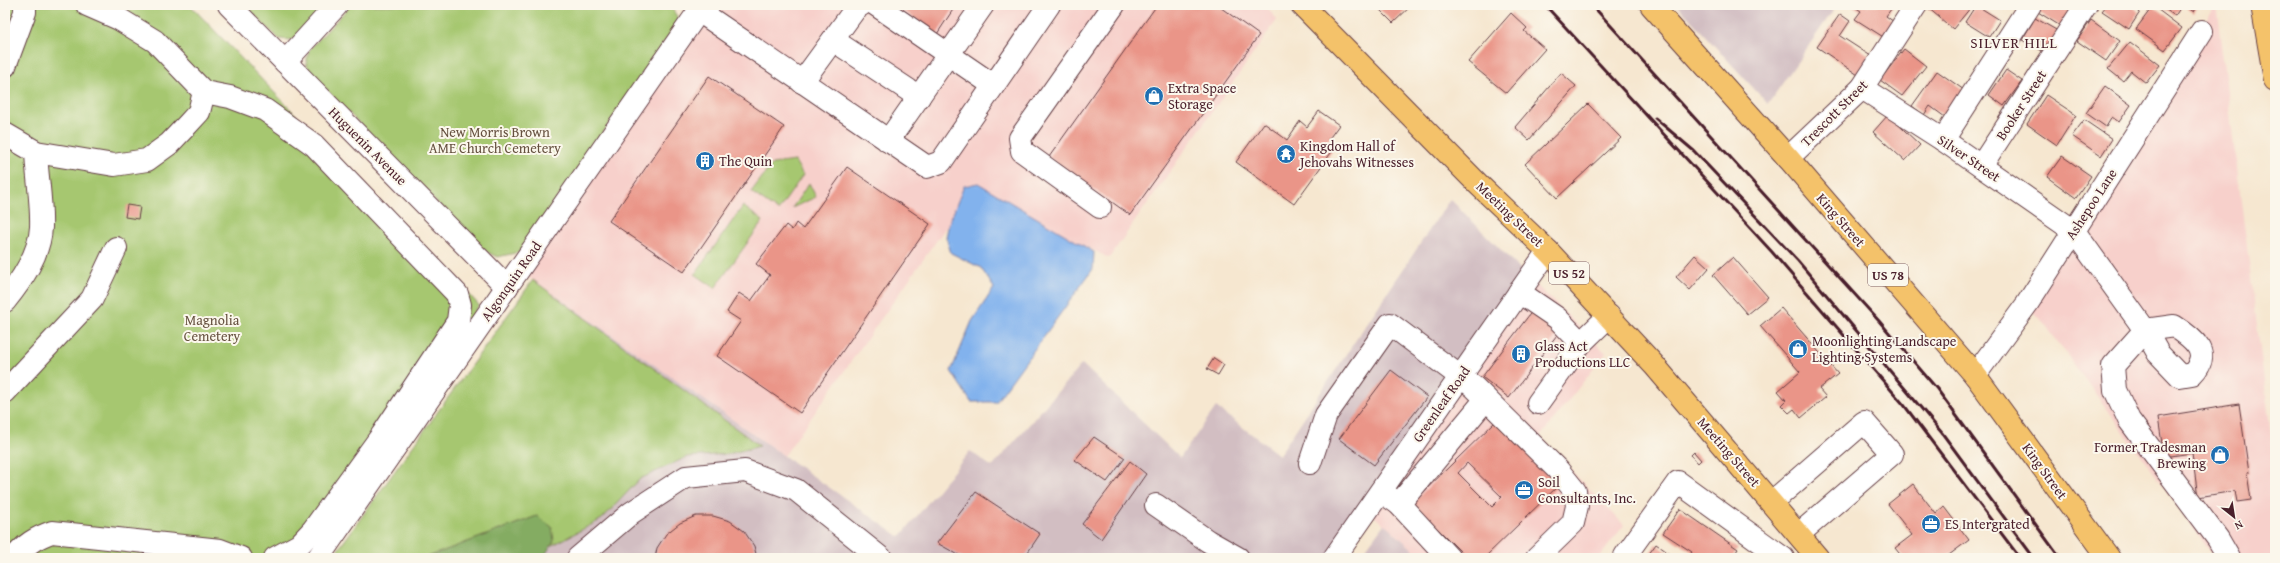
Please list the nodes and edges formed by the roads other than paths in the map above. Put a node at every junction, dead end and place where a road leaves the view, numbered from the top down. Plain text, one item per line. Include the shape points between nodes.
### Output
1 (25, 5) edge
2 (87, 5) edge
3 (229, 5) edge
4 (337, 5) edge
5 (861, 5) edge
6 (876, 5) edge
7 (983, 5) edge
8 (1049, 5) edge
9 (1114, 5) edge
10 (1302, 5) edge
11 (1651, 5) edge
12 (1916, 5) edge
13 (2030, 5) edge
14 (2086, 5) edge
15 (2262, 5) edge
16 (701, 8) edge
17 (2202, 31) dead end
18 (833, 40) junction
19 (949, 54) junction
20 (284, 62) junction
21 (5, 66) edge
22 (2275, 80) edge
23 (802, 82) junction
24 (993, 85) junction
25 (1862, 88) junction
26 (204, 92) junction
27 (919, 97) junction
28 (5, 134) edge
29 (1944, 140) junction
30 (888, 141) junction
31 (36, 152) junction
32 (1788, 158) junction
33 (1981, 166) junction
34 (1100, 206) dead end
35 (2074, 231) junction
36 (116, 248) dead end
37 (1548, 251) junction
38 (507, 287) junction
39 (1519, 292) junction
40 (5, 301) edge
41 (1609, 316) junction
42 (1581, 343) junction
43 (1975, 375) junction
44 (1460, 377) junction
45 (5, 392) edge
46 (1486, 399) junction
47 (1538, 403) dead end
48 (1310, 463) dead end
49 (1380, 491) junction
50 (1772, 502) junction
51 (1399, 504) junction
52 (1156, 505) dead end
53 (1807, 549) edge
54 (1625, 556) dead end
55 (14, 558) edge
56 (241, 558) edge
57 (275, 558) edge
58 (318, 558) edge
59 (578, 558) edge
60 (881, 558) edge
61 (1238, 558) edge
62 (1334, 558) edge
63 (1449, 558) edge
64 (1537, 558) edge
65 (1783, 558) edge
66 (2109, 558) edge
67 (2229, 558) edge

1 - 21 street via 25,12
2 - 26 street via 119,19 155,41
3 - 20 street, Huguenin Avenue
4 - 20 street
5 - 18 street via 856,8
6 - 19 street
7 - 19 street
8 - 24 street
9 - 34 street via 1020,138 1022,151
10 - 37 main road, Meeting Street / US 52 via 1479,185
11 - 32 main road, King Street / US 78
12 - 25 street, Trescott Street
13 - 29 street
14 - 33 street, Booker Street
15 - 22 main road
16 - 23 street
16 - 38 street, Algonquin Road
17 - 35 street, Ashepoo Lane
18 - 23 street
18 - 27 street
19 - 24 street
19 - 27 street
20 - 38 street, Huguenin Avenue
23 - 30 street
24 - 30 street via 941,162 927,167
25 - 29 street, Silver Street
25 - 32 street, Trescott Street
26 - 31 street via 199,112 168,144 147,160 114,165
26 - 57 street via 265,110 314,145 457,294 460,305 458,321 382,435 336,498 299,545
27 - 30 street
28 - 31 street
29 - 33 street, Silver Street
31 - 40 street via 41,228 35,254
32 - 43 main road, King Street / US 78
33 - 35 street, Silver Street
35 - 43 street, Ashepoo Lane via 2012,327
35 - 67 street, Silver Street via 2145,330 2113,366 2115,390 2129,420 2218,539
36 - 45 street via 92,299
37 - 39 street, Greenleaf Road
37 - 41 main road, Meeting Street / US 52
38 - 58 street, Algonquin Road
39 - 42 street via 1557,318
39 - 44 street, Greenleaf Road
41 - 42 street
41 - 50 main road, Meeting Street / US 52
42 - 47 street
43 - 66 main road, King Street / US 78
44 - 46 street
44 - 48 street via 1390,324 1326,415
44 - 49 street, Greenleaf Road
46 - 51 street
46 - 64 street via 1558,470 1575,491 1577,506 1572,523
49 - 51 street
49 - 62 street, Greenleaf Road
50 - 53 main road, Meeting Street / US 52
50 - 53 street via 1864,422 1892,454
51 - 63 street
52 - 61 street via 1208,541
54 - 65 street via 1678,482
55 - 56 street via 36,537 52,532 220,550
59 - 60 street via 631,513 686,477 745,471 796,490

